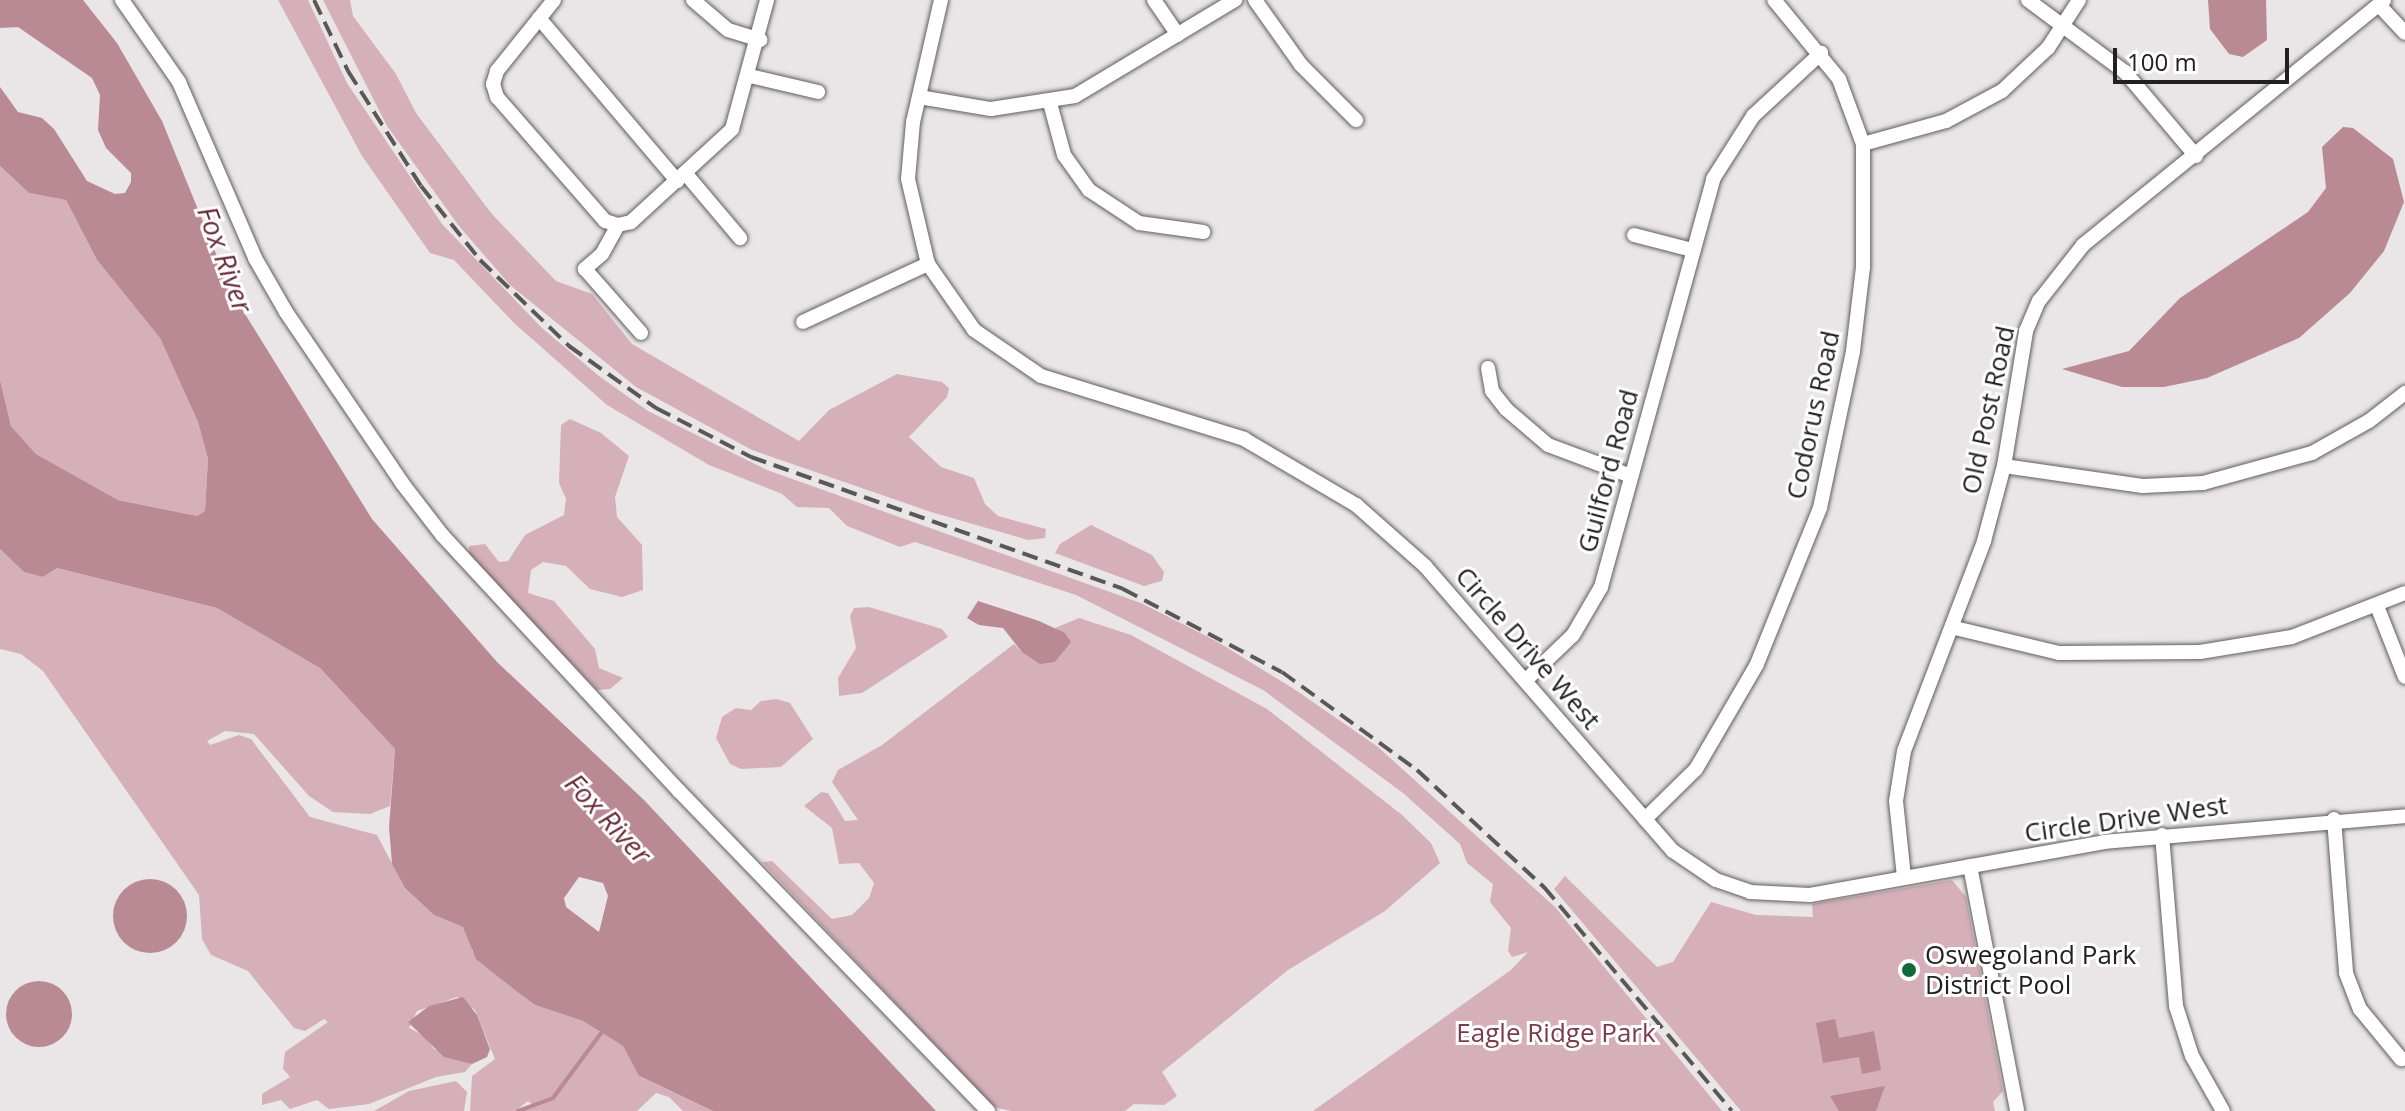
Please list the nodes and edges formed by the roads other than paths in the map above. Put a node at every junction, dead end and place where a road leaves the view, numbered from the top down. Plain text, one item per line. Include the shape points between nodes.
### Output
1 (122, 0) edge
2 (554, 0) edge
3 (693, 0) edge
4 (767, 0) edge
5 (941, 0) edge
6 (1154, 0) edge
7 (1235, 0) edge
8 (1255, 0) edge
9 (1774, 0) edge
10 (2028, 0) edge
11 (2079, 0) edge
12 (2382, 2) edge
13 (539, 18) junction
14 (2065, 27) junction
15 (2405, 33) edge
16 (1178, 35) junction
17 (760, 40) junction
18 (1821, 53) junction
19 (750, 76) junction
20 (818, 92) dead end
21 (919, 97) junction
22 (1050, 103) junction
23 (1356, 120) dead end
24 (1863, 144) junction
25 (2196, 156) junction
26 (681, 177) junction
27 (618, 225) junction
28 (1203, 232) dead end
29 (1634, 235) dead end
30 (740, 238) dead end
31 (1692, 250) junction
32 (928, 264) junction
33 (803, 322) dead end
34 (641, 333) dead end
35 (1488, 368) dead end
36 (2405, 393) edge
37 (2004, 466) junction
38 (1631, 476) junction
39 (2405, 593) edge
40 (2377, 606) junction
41 (1955, 628) junction
42 (2405, 677) edge
43 (1525, 681) junction
44 (2405, 816) edge
45 (1645, 819) junction
46 (2334, 819) junction
47 (2162, 835) junction
48 (1970, 866) junction
49 (1904, 877) junction
50 (2401, 1059) dead end
51 (988, 1111) edge
52 (2017, 1111) edge
53 (2223, 1111) edge

1 - 51 street via 179,82 255,258 286,312 324,376 409,493 679,791
2 - 13 street
3 - 17 street via 728,30
4 - 17 street
5 - 21 street, Circle Drive West
6 - 16 street
7 - 16 street
8 - 23 street via 1301,65
9 - 18 street, Codorus Road
10 - 14 street
11 - 14 street
12 - 15 street
12 - 25 street, Old Post Road
13 - 26 street
13 - 27 street via 497,71 497,97 605,221
14 - 24 street via 2024,73 1974,108 1917,131
14 - 25 street via 2125,72
16 - 22 street via 1095,87
17 - 19 street
18 - 24 street, Codorus Road via 1848,97
18 - 31 street, Guilford Road via 1771,97 1735,139 1713,179
19 - 20 street
19 - 26 street via 732,129
21 - 22 street via 991,109
21 - 32 street, Circle Drive West via 908,179
22 - 28 street via 1064,155 1089,190 1139,223
24 - 45 street, Codorus Road via 1863,267 1853,351 1820,508 1787,598 1722,731 1696,769
25 - 37 street, Old Post Road via 2083,245 2039,301 2024,341
26 - 27 street via 631,222
26 - 30 street
27 - 34 street via 602,254 585,269
29 - 31 street
31 - 38 street, Guilford Road
32 - 33 street
32 - 43 street, Circle Drive West via 974,330 1018,364 1041,376 1244,439 1356,505 1425,566
35 - 38 street via 1492,391 1506,409 1548,445
36 - 37 street via 2369,421 2312,453 2203,483 2143,486
37 - 41 street, Old Post Road
38 - 43 street, Guilford Road via 1608,567 1588,613
39 - 40 street
40 - 41 street via 2266,643 2152,654 2059,653
40 - 42 street
41 - 49 street, Old Post Road via 1904,751 1896,801
43 - 45 street, Circle Drive West
44 - 46 street, Circle Drive West
45 - 49 street, Circle Drive West via 1692,866 1750,892 1810,895
46 - 47 street, Circle Drive West
46 - 50 street via 2346,973 2360,1009
47 - 48 street, Circle Drive West
47 - 53 street via 2175,1005 2192,1056
48 - 49 street, Circle Drive West
48 - 52 street

